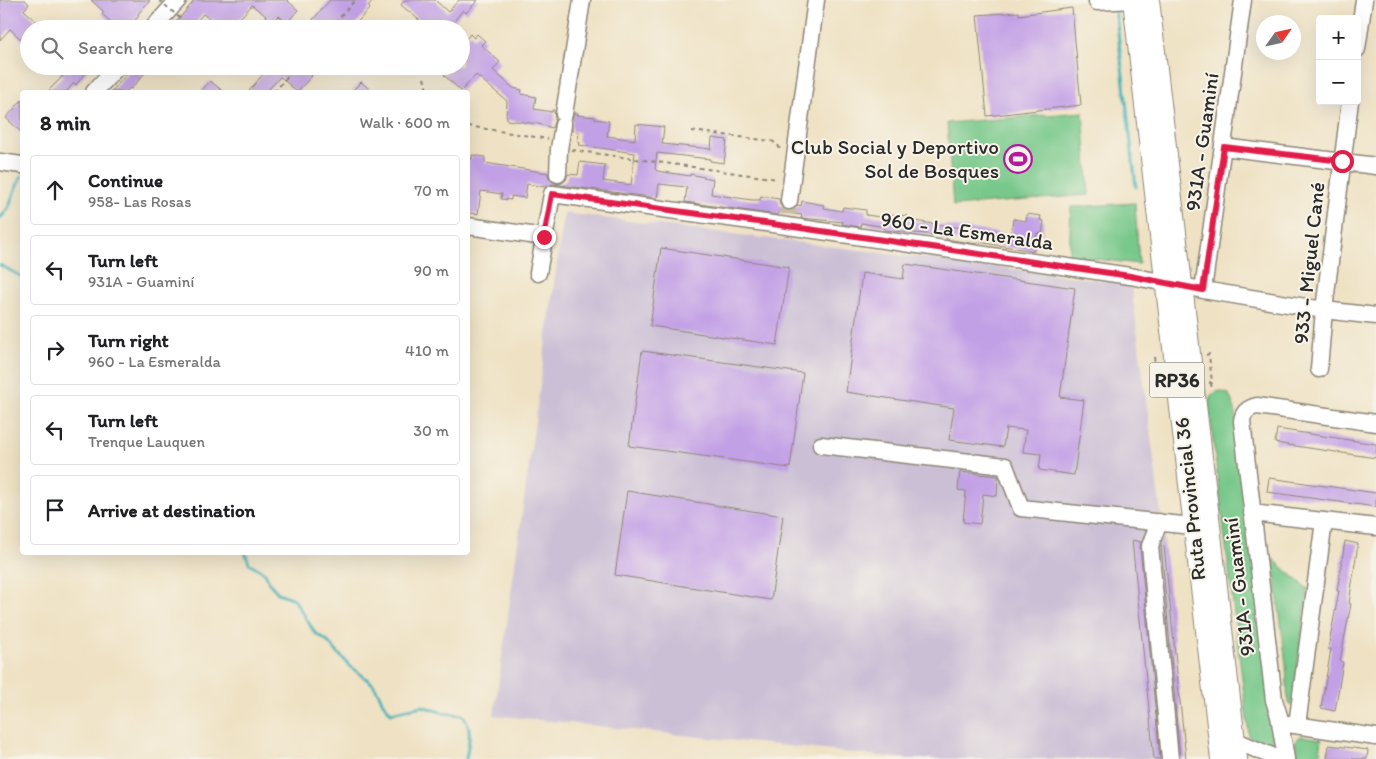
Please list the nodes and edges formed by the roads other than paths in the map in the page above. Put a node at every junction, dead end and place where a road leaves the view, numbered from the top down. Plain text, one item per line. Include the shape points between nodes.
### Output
1 (178, 0) edge
2 (582, 0) edge
3 (816, 0) edge
4 (1133, 0) edge
5 (1149, 0) edge
6 (1243, 0) edge
7 (1364, 0) edge
8 (1097, 4) edge
9 (160, 20) edge
10 (1361, 21) edge
11 (110, 75) edge
12 (96, 90) edge
13 (1349, 105) edge
14 (1224, 147) junction
15 (1342, 161) junction
16 (0, 162) edge
17 (20, 165) edge
18 (1376, 166) edge
19 (556, 187) junction
20 (788, 214) junction
21 (470, 226) edge
22 (544, 237) junction
23 (538, 273) dead end
24 (1173, 284) junction
25 (1203, 290) junction
26 (1324, 310) junction
27 (1376, 316) edge
28 (1319, 369) dead end
29 (1376, 423) edge
30 (821, 445) dead end
31 (1252, 513) junction
32 (1324, 521) junction
33 (1159, 522) junction
34 (1192, 526) junction
35 (1376, 527) edge
36 (1279, 716) junction
37 (1298, 725) junction
38 (1376, 737) edge
39 (1236, 750) edge
40 (1170, 759) edge
41 (1221, 759) edge
42 (1279, 759) edge
43 (1286, 759) edge

1 - 9 street
2 - 19 street
3 - 20 street via 788,175
4 - 8 street
4 - 24 main road, Ruta Provincial 36 / RP36
5 - 24 main road, Ruta Provincial 36 / RP36
6 - 14 street, 931A - Guaminí
7 - 10 street
11 - 12 street
13 - 15 street, 933 - Miguel Cané
14 - 15 street
14 - 25 street, 931A - Guaminí
15 - 18 street
15 - 26 street, 933 - Miguel Cané
16 - 17 street
19 - 20 street, 960 - La Esmeralda
19 - 22 street
20 - 24 street, 960 - La Esmeralda
21 - 22 street
22 - 23 street
24 - 25 street, 960 - La Esmeralda
24 - 34 main road, Ruta Provincial 36 / RP36
24 - 39 main road, Ruta Provincial 36 / RP36 via 1202,452
25 - 26 street, 960 - La Esmeralda
26 - 27 street, 960 - La Esmeralda
26 - 28 street, 933 - Miguel Cané
29 - 31 street, 931A - Guaminí via 1257,406 1246,410 1242,421
30 - 33 street via 1006,466 1022,508
31 - 32 street
31 - 36 street, 931A - Guaminí via 1274,700
32 - 35 street
32 - 37 street
33 - 34 street
33 - 40 street via 1150,546
34 - 41 main road, Ruta Provincial 36 / RP36
36 - 37 street via 1286,723
36 - 43 street, 931A - Guaminí
37 - 38 street
39 - 42 street

